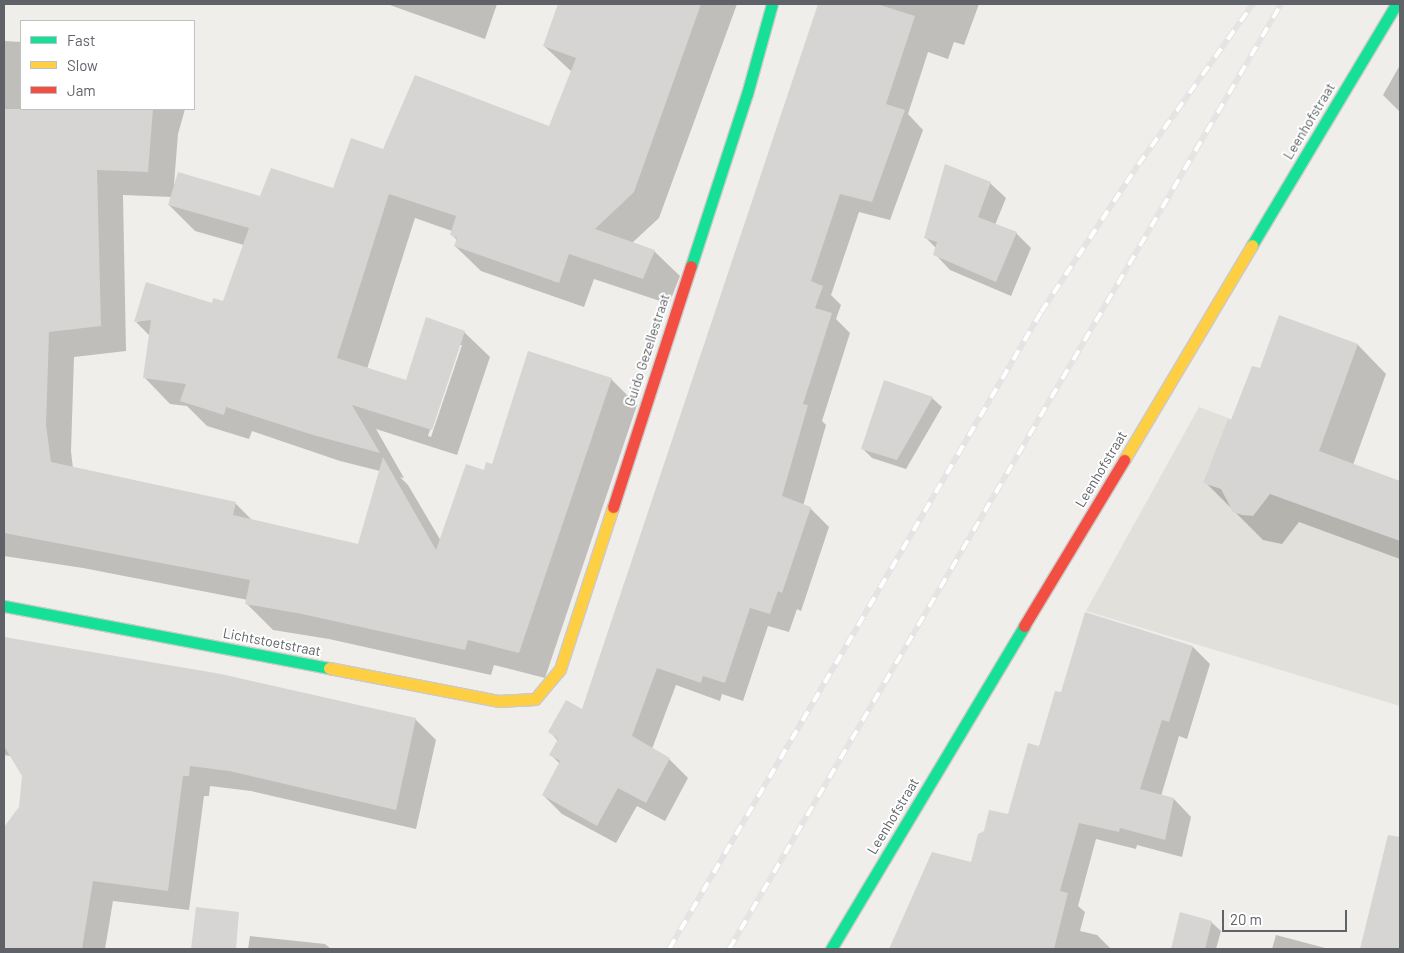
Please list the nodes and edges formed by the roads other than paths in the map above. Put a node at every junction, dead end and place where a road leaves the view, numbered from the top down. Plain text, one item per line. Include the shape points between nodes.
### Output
1 (772, 4) edge
2 (1396, 4) edge
3 (4, 606) edge
4 (535, 699) joint
5 (831, 949) edge

1 - 4 street, Guido Gezellestraat via 747,94 560,669
2 - 5 street, Leenhofstraat
3 - 4 street, Lichtstoetstraat via 498,701

